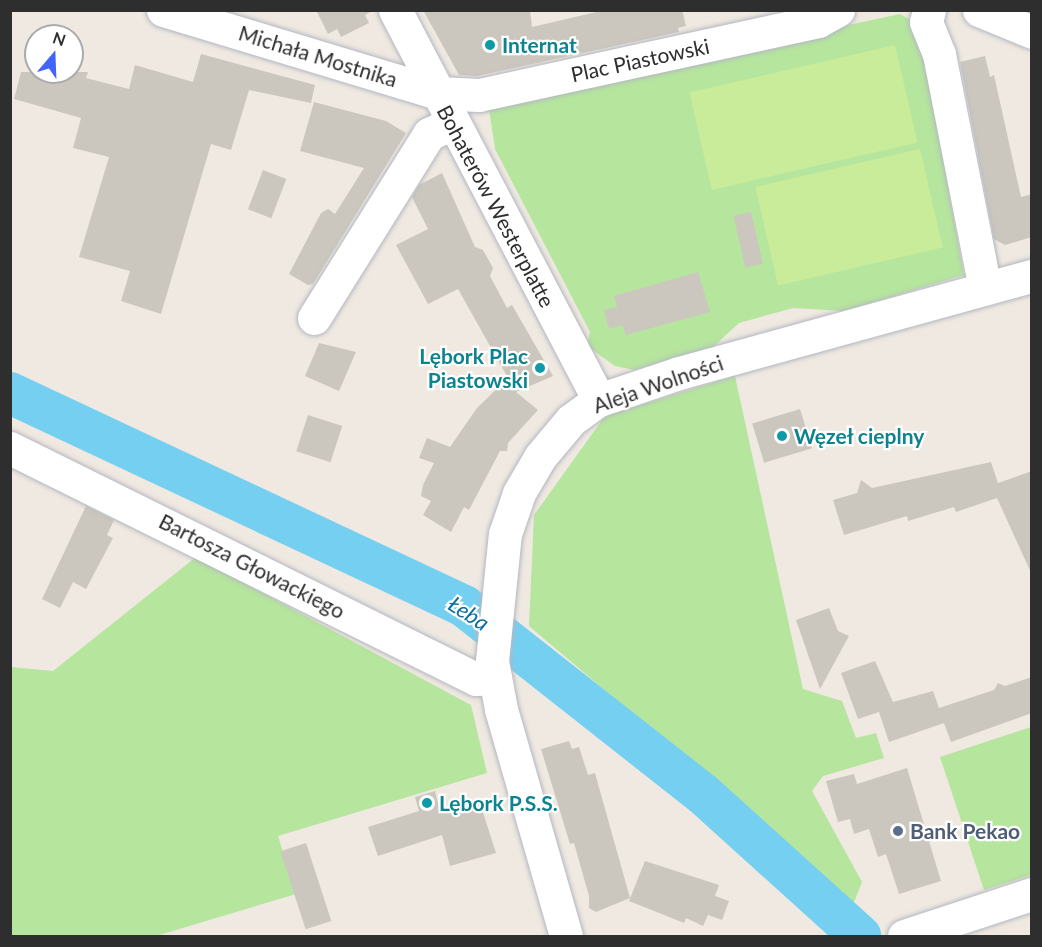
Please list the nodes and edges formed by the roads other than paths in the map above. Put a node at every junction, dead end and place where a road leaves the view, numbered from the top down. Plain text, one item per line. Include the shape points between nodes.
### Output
1 (163, 10) edge
2 (395, 10) edge
3 (838, 10) edge
4 (929, 10) edge
5 (988, 12) edge
6 (1032, 32) edge
7 (438, 93) junction
8 (453, 123) junction
9 (1031, 279) edge
10 (985, 288) junction
11 (314, 318) dead end
12 (598, 400) junction
13 (10, 448) edge
14 (494, 669) junction
15 (1032, 894) edge
16 (570, 933) edge
17 (907, 936) edge

1 - 7 street, Michała Mostnika
2 - 7 street, Bohaterów Westerplatte
3 - 7 street, Plac Piastowski via 818,21 479,95
4 - 10 street via 926,22 939,54
5 - 6 street
7 - 8 street, Bohaterów Westerplatte
8 - 11 street via 429,134
8 - 12 street, Bohaterów Westerplatte
9 - 10 street, Aleja Wolności
10 - 12 street, Aleja Wolności
12 - 14 street, Aleja Wolności via 556,435 528,476 508,521 500,565
13 - 14 street, Bartosza Głowackiego via 476,679
14 - 16 street, Aleja Wolności
15 - 17 street

